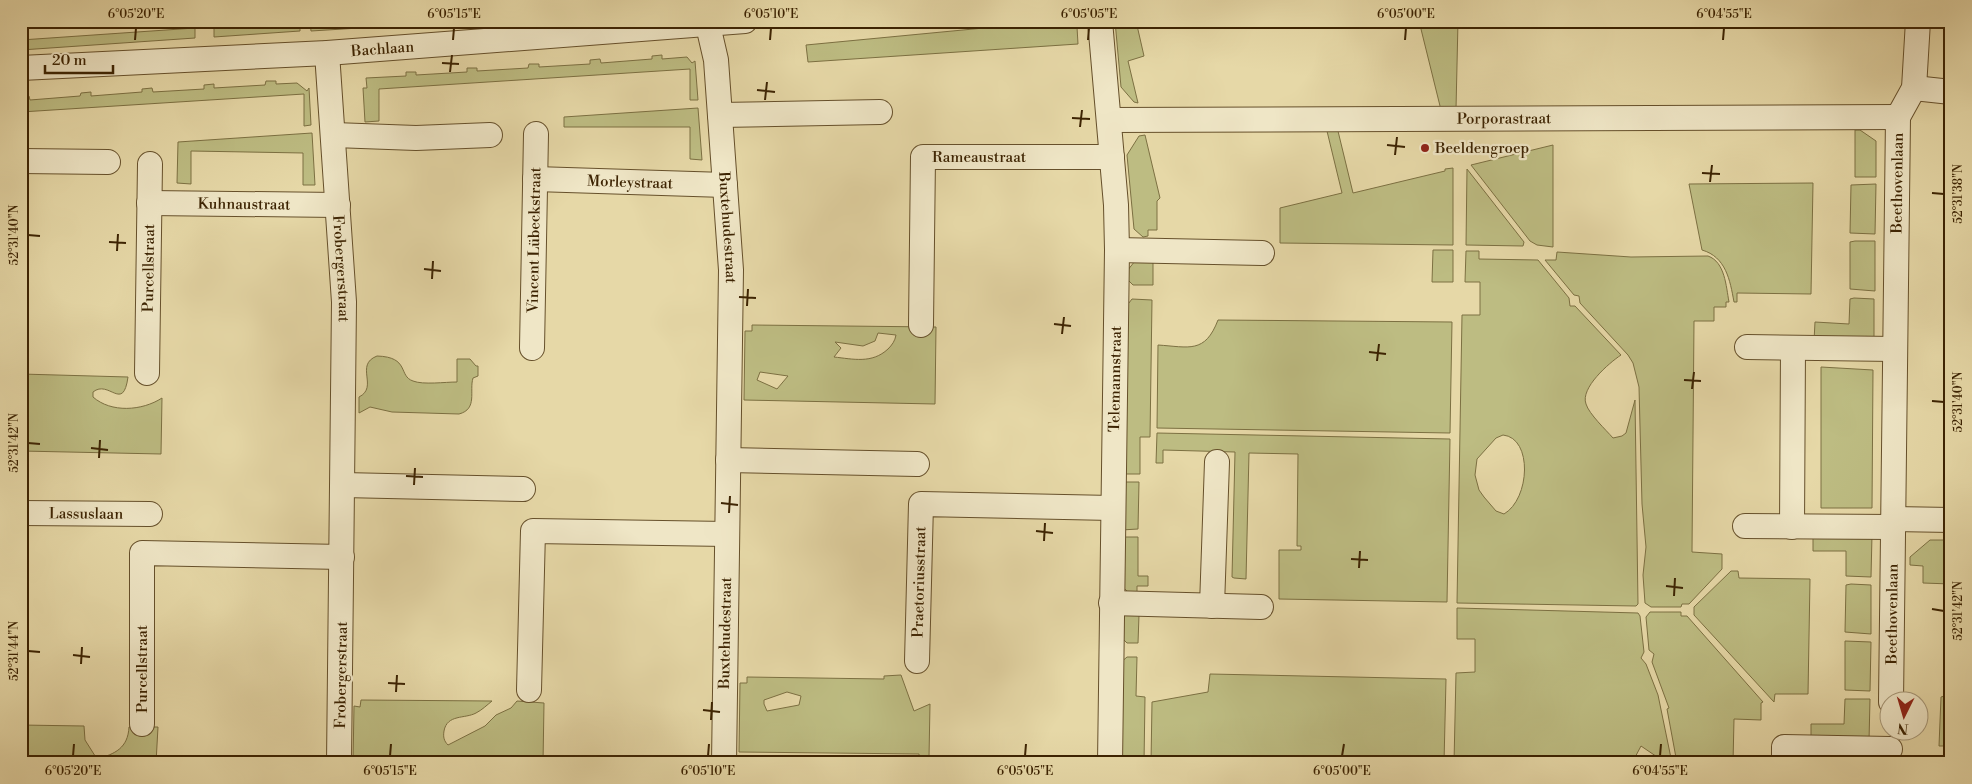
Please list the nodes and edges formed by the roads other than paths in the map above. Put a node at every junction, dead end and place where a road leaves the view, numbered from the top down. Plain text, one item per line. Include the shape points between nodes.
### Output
1 (745, 21) edge
2 (1100, 21) edge
3 (1918, 21) edge
4 (708, 23) edge
5 (327, 53) junction
6 (21, 68) edge
7 (1914, 88) junction
8 (1951, 92) edge
9 (880, 112) dead end
10 (720, 115) junction
11 (1898, 117) junction
12 (1109, 120) junction
13 (536, 134) dead end
14 (334, 135) junction
15 (490, 135) dead end
16 (1112, 157) junction
17 (21, 161) edge
18 (108, 162) dead end
19 (150, 164) dead end
20 (535, 179) junction
21 (725, 185) junction
22 (149, 203) junction
23 (338, 205) junction
24 (1117, 250) junction
25 (1262, 253) dead end
26 (921, 324) dead end
27 (1747, 347) dead end
28 (532, 348) dead end
29 (1793, 348) junction
30 (1895, 349) junction
31 (147, 373) dead end
32 (728, 460) junction
33 (1217, 462) dead end
34 (917, 464) dead end
35 (343, 484) junction
36 (523, 489) dead end
37 (1112, 508) junction
38 (21, 513) edge
39 (150, 514) dead end
40 (1951, 520) edge
41 (1893, 523) junction
42 (1746, 526) dead end
43 (1792, 527) junction
44 (727, 534) junction
45 (342, 557) junction
46 (1111, 603) junction
47 (1212, 606) junction
48 (1261, 607) dead end
49 (917, 661) dead end
50 (528, 690) dead end
51 (1890, 692) edge
52 (142, 724) dead end
53 (1890, 748) edge
54 (339, 763) edge
55 (724, 763) edge
56 (1110, 763) edge
57 (1784, 763) edge

1 - 4 street, Bachlaan
2 - 12 street, Telemannstraat
3 - 7 street, Beethovenlaan
4 - 5 street, Bachlaan
4 - 10 street, Buxtehudestraat via 716,60
5 - 6 street, Bachlaan
5 - 14 street, Frobergerstraat
7 - 8 street
7 - 11 street, Beethovenlaan
9 - 10 street
10 - 21 street, Buxtehudestraat
11 - 12 street, Porporastraat
11 - 30 street, Beethovenlaan
12 - 16 street, Telemannstraat
13 - 20 street, Vincent Lübeckstraat
14 - 15 street via 416,138
14 - 23 street, Frobergerstraat
16 - 24 street, Telemannstraat
16 - 26 street, Rameaustraat via 924,157
17 - 18 street
19 - 22 street, Purcellstraat
20 - 21 street, Morleystraat
20 - 28 street, Vincent Lübeckstraat
21 - 32 street, Buxtehudestraat via 731,270
22 - 23 street, Kuhnaustraat
22 - 31 street, Purcellstraat
23 - 35 street, Frobergerstraat via 344,302
24 - 25 street
24 - 37 street, Telemannstraat
27 - 29 street
29 - 30 street
29 - 43 street
30 - 41 street, Beethovenlaan
32 - 34 street
32 - 44 street, Buxtehudestraat
33 - 47 street
35 - 36 street
35 - 45 street, Frobergerstraat
37 - 46 street, Telemannstraat
37 - 49 street, Praetoriusstraat via 920,504
38 - 39 street, Lassuslaan
40 - 41 street
41 - 43 street
41 - 51 street, Beethovenlaan
42 - 43 street
44 - 50 street via 533,531
44 - 55 street, Buxtehudestraat
45 - 52 street, Purcellstraat via 142,553
45 - 54 street, Frobergerstraat
46 - 47 street
46 - 56 street, Telemannstraat
47 - 48 street
53 - 57 street via 1784,747

